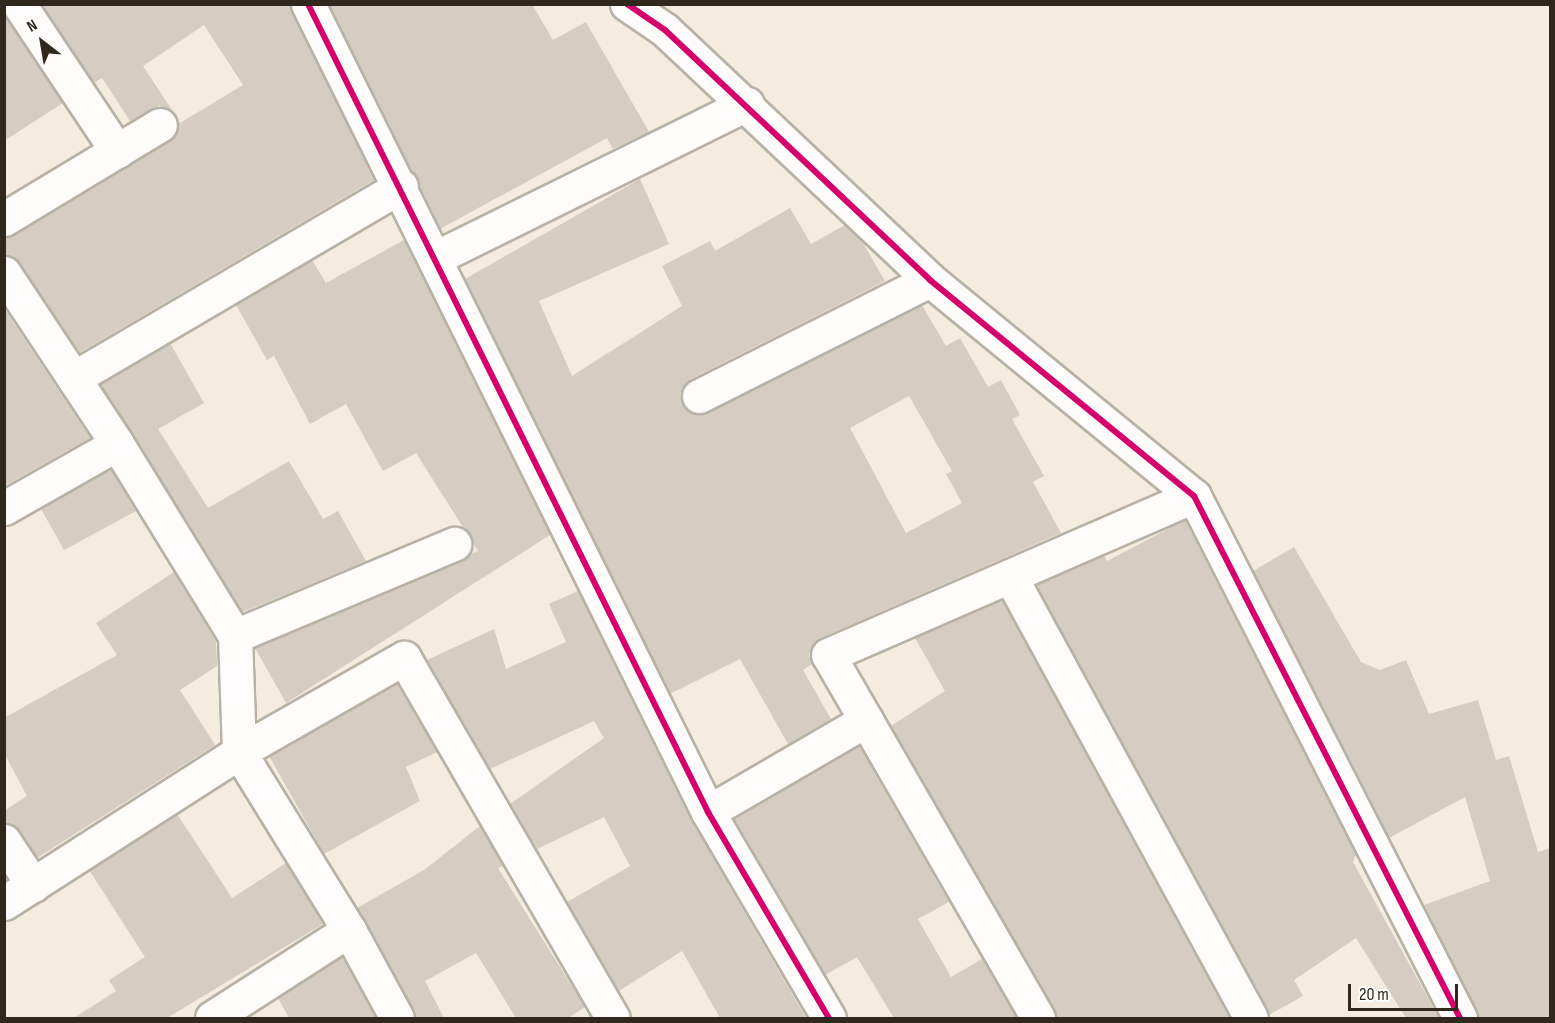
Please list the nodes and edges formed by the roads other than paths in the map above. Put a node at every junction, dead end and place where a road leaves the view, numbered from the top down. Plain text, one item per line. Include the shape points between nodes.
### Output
1 (19, 4) edge
2 (308, 4) edge
3 (627, 4) edge
4 (747, 104) junction
5 (160, 125) dead end
6 (117, 151) junction
7 (401, 186) junction
8 (4, 219) edge
9 (435, 258) junction
10 (4, 273) edge
11 (930, 280) junction
12 (74, 378) junction
13 (699, 396) dead end
14 (117, 444) junction
15 (1194, 496) junction
16 (4, 508) edge
17 (454, 544) dead end
18 (1011, 576) junction
19 (235, 636) junction
20 (866, 720) junction
21 (239, 752) junction
22 (708, 812) junction
23 (4, 841) edge
24 (33, 885) junction
25 (4, 903) edge
26 (349, 930) junction
27 (212, 1018) edge
28 (397, 1018) edge
29 (613, 1018) edge
30 (829, 1018) edge
31 (1038, 1018) edge
32 (1251, 1018) edge
33 (1460, 1018) edge

1 - 6 street
2 - 7 street
3 - 4 street via 665,30
4 - 9 street
4 - 11 street
5 - 6 street
6 - 8 street
7 - 9 street
7 - 12 street
9 - 22 street
10 - 12 street
11 - 13 street
11 - 15 street
12 - 14 street
14 - 16 street
14 - 19 street
15 - 18 street
15 - 33 street
17 - 19 street
18 - 20 street via 828,655
18 - 32 street
19 - 21 street
20 - 22 street
20 - 31 street
21 - 24 street
21 - 26 street
21 - 29 street via 404,658
22 - 30 street
23 - 24 street
24 - 25 street
26 - 27 street
26 - 28 street

